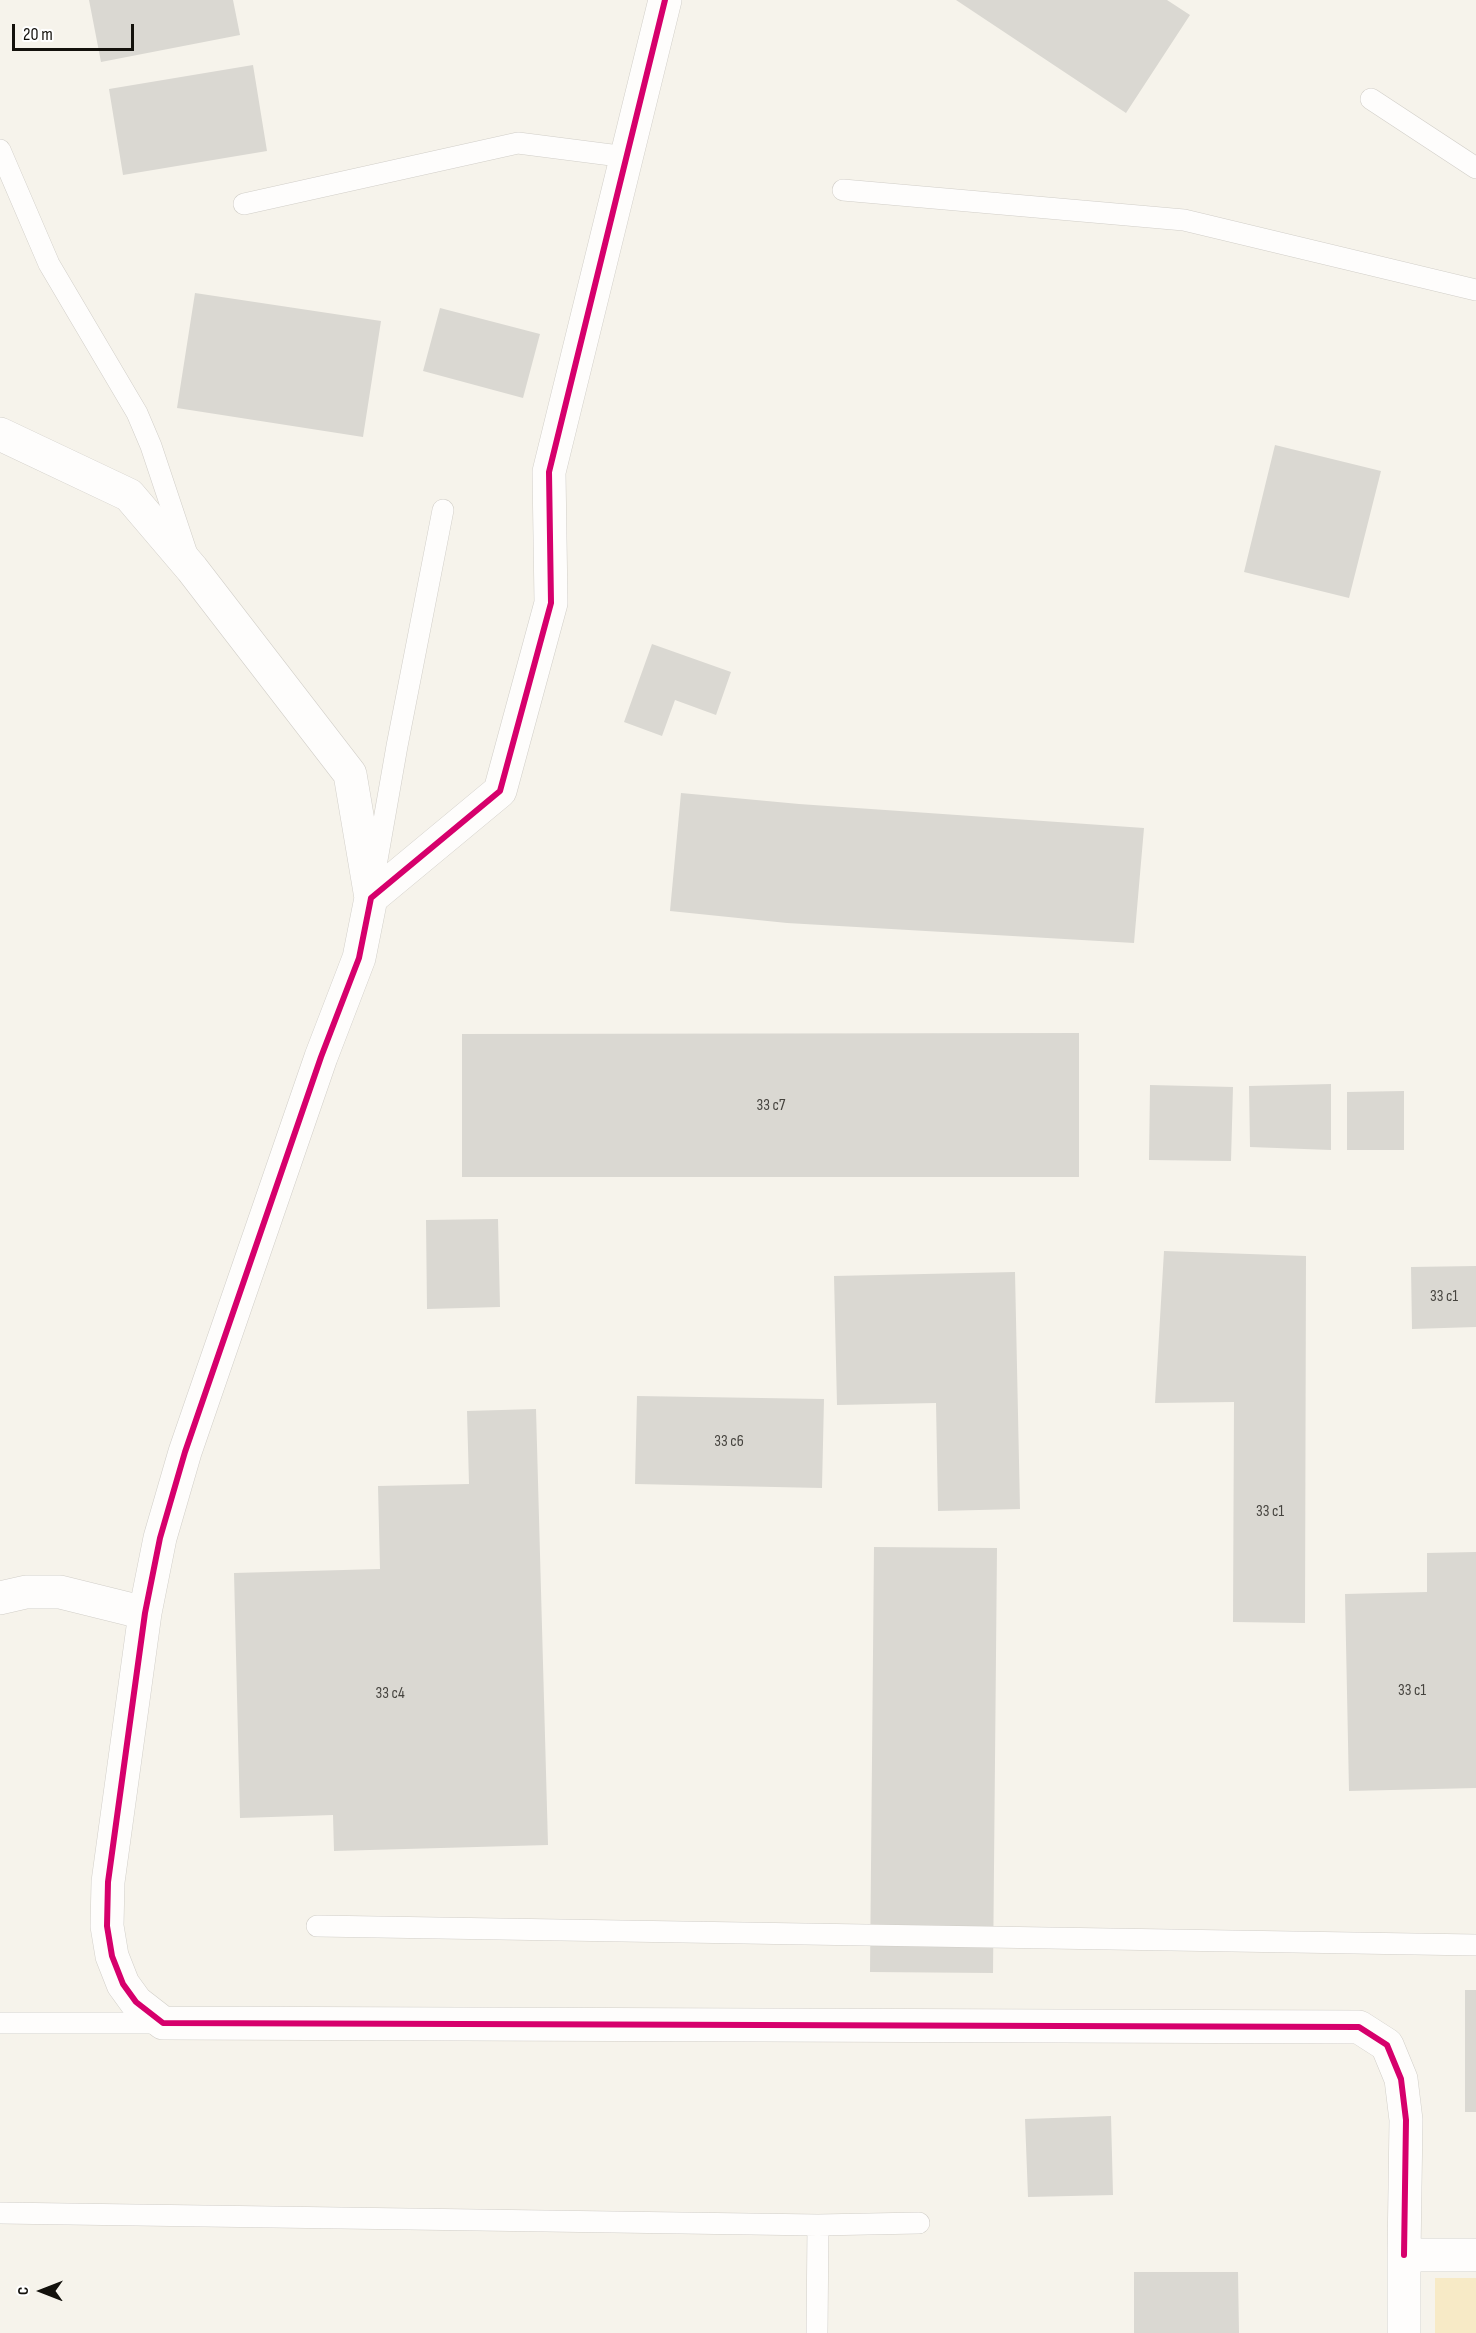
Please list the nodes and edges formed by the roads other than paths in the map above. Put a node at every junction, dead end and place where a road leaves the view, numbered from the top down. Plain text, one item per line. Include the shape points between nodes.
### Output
1 (665, 0) edge
2 (1371, 99) dead end
3 (0, 150) edge
4 (627, 157) junction
5 (1476, 168) edge
6 (843, 190) dead end
7 (244, 204) dead end
8 (1476, 290) edge
9 (0, 434) edge
10 (443, 510) dead end
11 (192, 568) junction
12 (371, 898) junction
13 (0, 1598) edge
14 (145, 1613) junction
15 (317, 1926) dead end
16 (1476, 1945) edge
17 (0, 2023) edge
18 (163, 2023) junction
19 (0, 2213) edge
20 (919, 2223) dead end
21 (818, 2225) junction
22 (1404, 2255) junction
23 (1476, 2255) edge
24 (818, 2333) edge
25 (1404, 2333) edge

1 - 4 street
2 - 5 lane
3 - 11 lane via 49,264 137,413
4 - 7 lane via 518,143
4 - 12 street via 549,472 550,603 500,791
6 - 8 lane via 1184,220
9 - 11 street via 129,495
10 - 12 lane
11 - 12 street via 351,774
12 - 14 street via 359,958 185,1452 160,1538
13 - 14 street via 26,1592 60,1592
14 - 18 street via 108,1882 107,1926 112,1956 123,1984 135,2002
15 - 16 lane
17 - 18 lane
18 - 22 street via 1359,2027 1387,2045 1401,2079 1406,2120
19 - 21 lane
20 - 21 lane
21 - 24 lane
22 - 23 street
22 - 25 street

